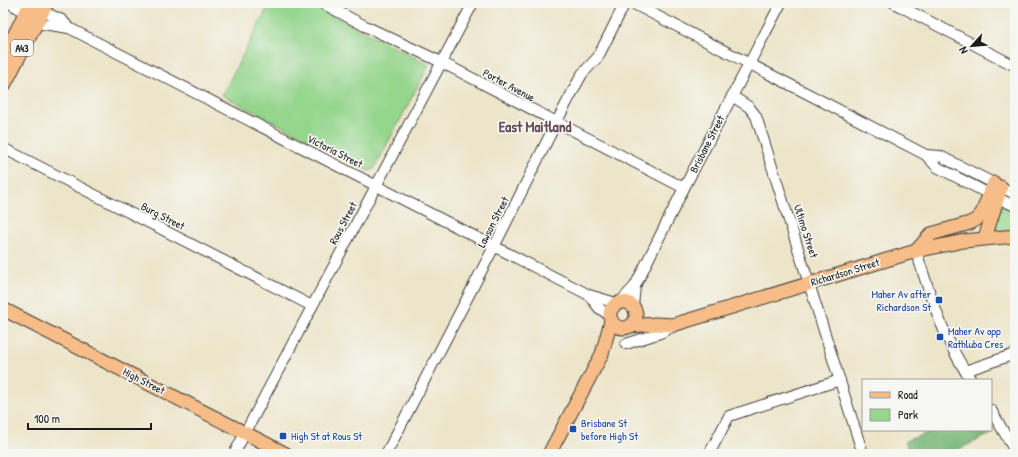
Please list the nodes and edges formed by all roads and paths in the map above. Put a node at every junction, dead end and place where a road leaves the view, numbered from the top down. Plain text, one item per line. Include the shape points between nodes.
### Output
1 (8, 3) edge
2 (322, 3) edge
3 (473, 3) edge
4 (625, 3) edge
5 (632, 3) edge
6 (781, 3) edge
7 (894, 3) edge
8 (37, 9) edge
9 (69, 28) junction
10 (3, 59) edge
11 (441, 62) junction
12 (750, 63) junction
13 (1014, 64) edge
14 (3, 86) edge
15 (732, 96) junction
16 (556, 123) junction
17 (3, 148) edge
18 (376, 186) junction
19 (684, 188) junction
20 (996, 191) junction
21 (1015, 194) edge
22 (1015, 206) edge
23 (1015, 236) edge
24 (985, 238) junction
25 (494, 247) junction
26 (916, 251) junction
27 (810, 283) junction
28 (635, 286) junction
29 (589, 295) junction
30 (618, 302) junction
31 (312, 306) junction
32 (3, 309) edge
33 (634, 309) junction
34 (610, 318) junction
35 (679, 323) junction
36 (655, 324) junction
37 (627, 327) junction
38 (626, 344) dead end
39 (602, 354) junction
40 (1015, 354) edge
41 (964, 371) junction
42 (970, 379) edge
43 (840, 380) junction
44 (992, 412) edge
45 (245, 433) junction
46 (234, 454) edge
47 (286, 454) edge
48 (386, 454) edge
49 (549, 454) edge
50 (709, 454) edge
51 (863, 454) edge
52 (1015, 454) edge

1 - 8 street, Victoria Street
2 - 11 street, Porter Avenue
3 - 11 street, Rous Street
4 - 16 street, Lawson Street via 598,57 582,74
5 - 12 street
6 - 12 street, Brisbane Street
7 - 13 street
8 - 9 street, Victoria Street via 62,20
8 - 9 street, Victoria Street via 43,24
8 - 10 highway, A43 via 18,30
8 - 14 highway, A43
9 - 18 street, Victoria Street
11 - 16 street, Porter Avenue
11 - 18 street, Rous Street
12 - 15 street, Brisbane Street
12 - 20 street via 926,155 937,167
15 - 19 street, Brisbane Street
15 - 27 street, Ultimo Street via 749,107 756,116
16 - 19 street, Porter Avenue
16 - 25 street, Lawson Street
17 - 31 street, Burg Street
18 - 25 street, Victoria Street
18 - 31 street, Rous Street
19 - 28 street, Brisbane Street
20 - 21 street
20 - 22 street
20 - 24 main road
20 - 26 main road via 977,219 931,234
23 - 24 main road, Richardson Street
24 - 26 main road, Richardson Street
25 - 29 street, Victoria Street
25 - 48 street, Lawson Street
26 - 27 main road, Richardson Street
26 - 41 street via 937,317
27 - 35 main road, Richardson Street
27 - 43 street, Ultimo Street
28 - 30 street, Brisbane Street
28 - 33 street, Brisbane Street
29 - 30 street, Victoria Street
29 - 34 street, Victoria Street via 598,308
30 - 33 main road via 630,303
30 - 34 main road via 611,308
31 - 45 street, Rous Street
32 - 45 main road, High Street
33 - 36 main road
33 - 37 main road via 635,320
34 - 37 main road via 617,327
34 - 39 main road
35 - 36 main road, Richardson Street via 667,326
35 - 38 street, Richardson Street via 660,333
36 - 37 main road, Richardson Street
37 - 39 main road
39 - 49 main road
40 - 41 street
41 - 42 street
43 - 50 street via 729,416
43 - 51 street, Ultimo Street
44 - 52 street
45 - 46 street, Rous Street
45 - 47 main road, High Street

